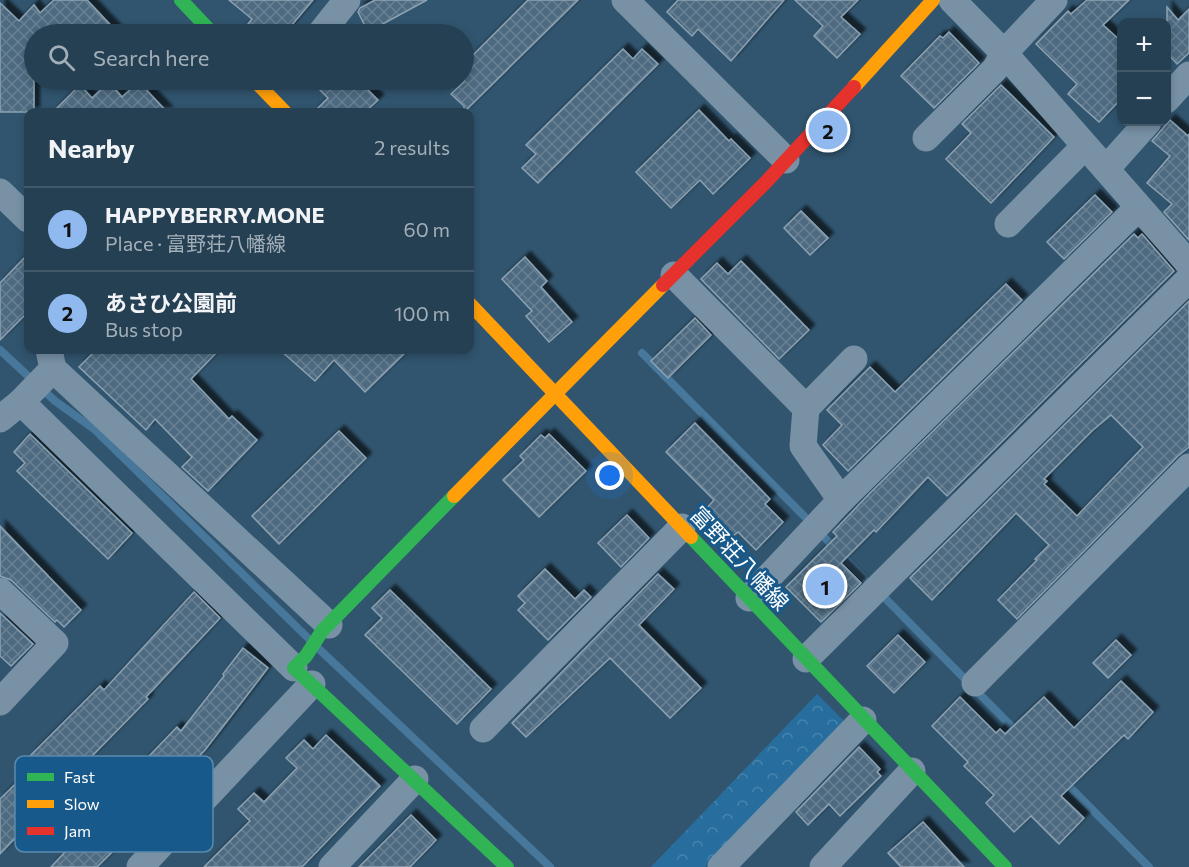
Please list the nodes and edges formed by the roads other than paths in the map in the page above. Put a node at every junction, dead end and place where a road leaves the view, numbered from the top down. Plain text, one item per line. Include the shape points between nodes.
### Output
1 (181, 0) edge
2 (347, 0) edge
3 (625, 0) edge
4 (933, 0) edge
5 (952, 0) edge
6 (1054, 0) edge
7 (204, 24) edge
8 (330, 24) edge
9 (1004, 53) junction
10 (1189, 75) edge
11 (268, 90) edge
12 (1171, 95) edge
13 (282, 108) edge
14 (1144, 126) edge
15 (926, 138) dead end
16 (1085, 146) junction
17 (786, 160) junction
18 (1106, 170) junction
19 (0, 192) edge
20 (1138, 208) junction
21 (24, 215) edge
22 (1008, 224) dead end
23 (1189, 264) edge
24 (674, 275) junction
25 (1189, 279) edge
26 (474, 308) edge
27 (854, 359) dead end
28 (41, 377) edge
29 (555, 393) junction
30 (806, 408) junction
31 (0, 418) edge
32 (1189, 467) edge
33 (841, 500) junction
34 (682, 527) junction
35 (0, 591) edge
36 (749, 598) junction
37 (326, 628) junction
38 (806, 659) junction
39 (304, 669) junction
40 (975, 683) dead end
41 (0, 702) edge
42 (863, 720) junction
43 (483, 729) dead end
44 (912, 771) junction
45 (213, 779) edge
46 (415, 779) junction
47 (152, 852) edge
48 (140, 867) edge
49 (332, 867) edge
50 (507, 867) edge
51 (721, 867) edge
52 (823, 867) edge
53 (1005, 867) edge

1 - 7 street
2 - 8 street
3 - 17 street
4 - 17 street
5 - 9 street
6 - 9 street
9 - 15 street via 995,69
9 - 16 street
10 - 12 street
11 - 13 street
14 - 18 street
16 - 18 street
16 - 22 street
17 - 24 street
18 - 20 street
19 - 21 street
20 - 23 street
20 - 33 street
24 - 29 street
24 - 30 street
25 - 38 street
26 - 29 street, 富野荘八幡線
27 - 30 street
28 - 31 street
28 - 37 street
28 - 39 street
29 - 34 street, 富野荘八幡線
29 - 37 street
30 - 33 street via 803,446
32 - 40 street
33 - 36 street
34 - 36 street, 富野荘八幡線
34 - 43 street
35 - 41 street via 55,643
36 - 38 street, 富野荘八幡線
37 - 39 street
38 - 42 street, 富野荘八幡線
39 - 45 street
39 - 46 street
42 - 44 street, 富野荘八幡線
42 - 51 street
44 - 52 street
44 - 53 street, 富野荘八幡線
46 - 49 street
46 - 50 street
47 - 48 street

